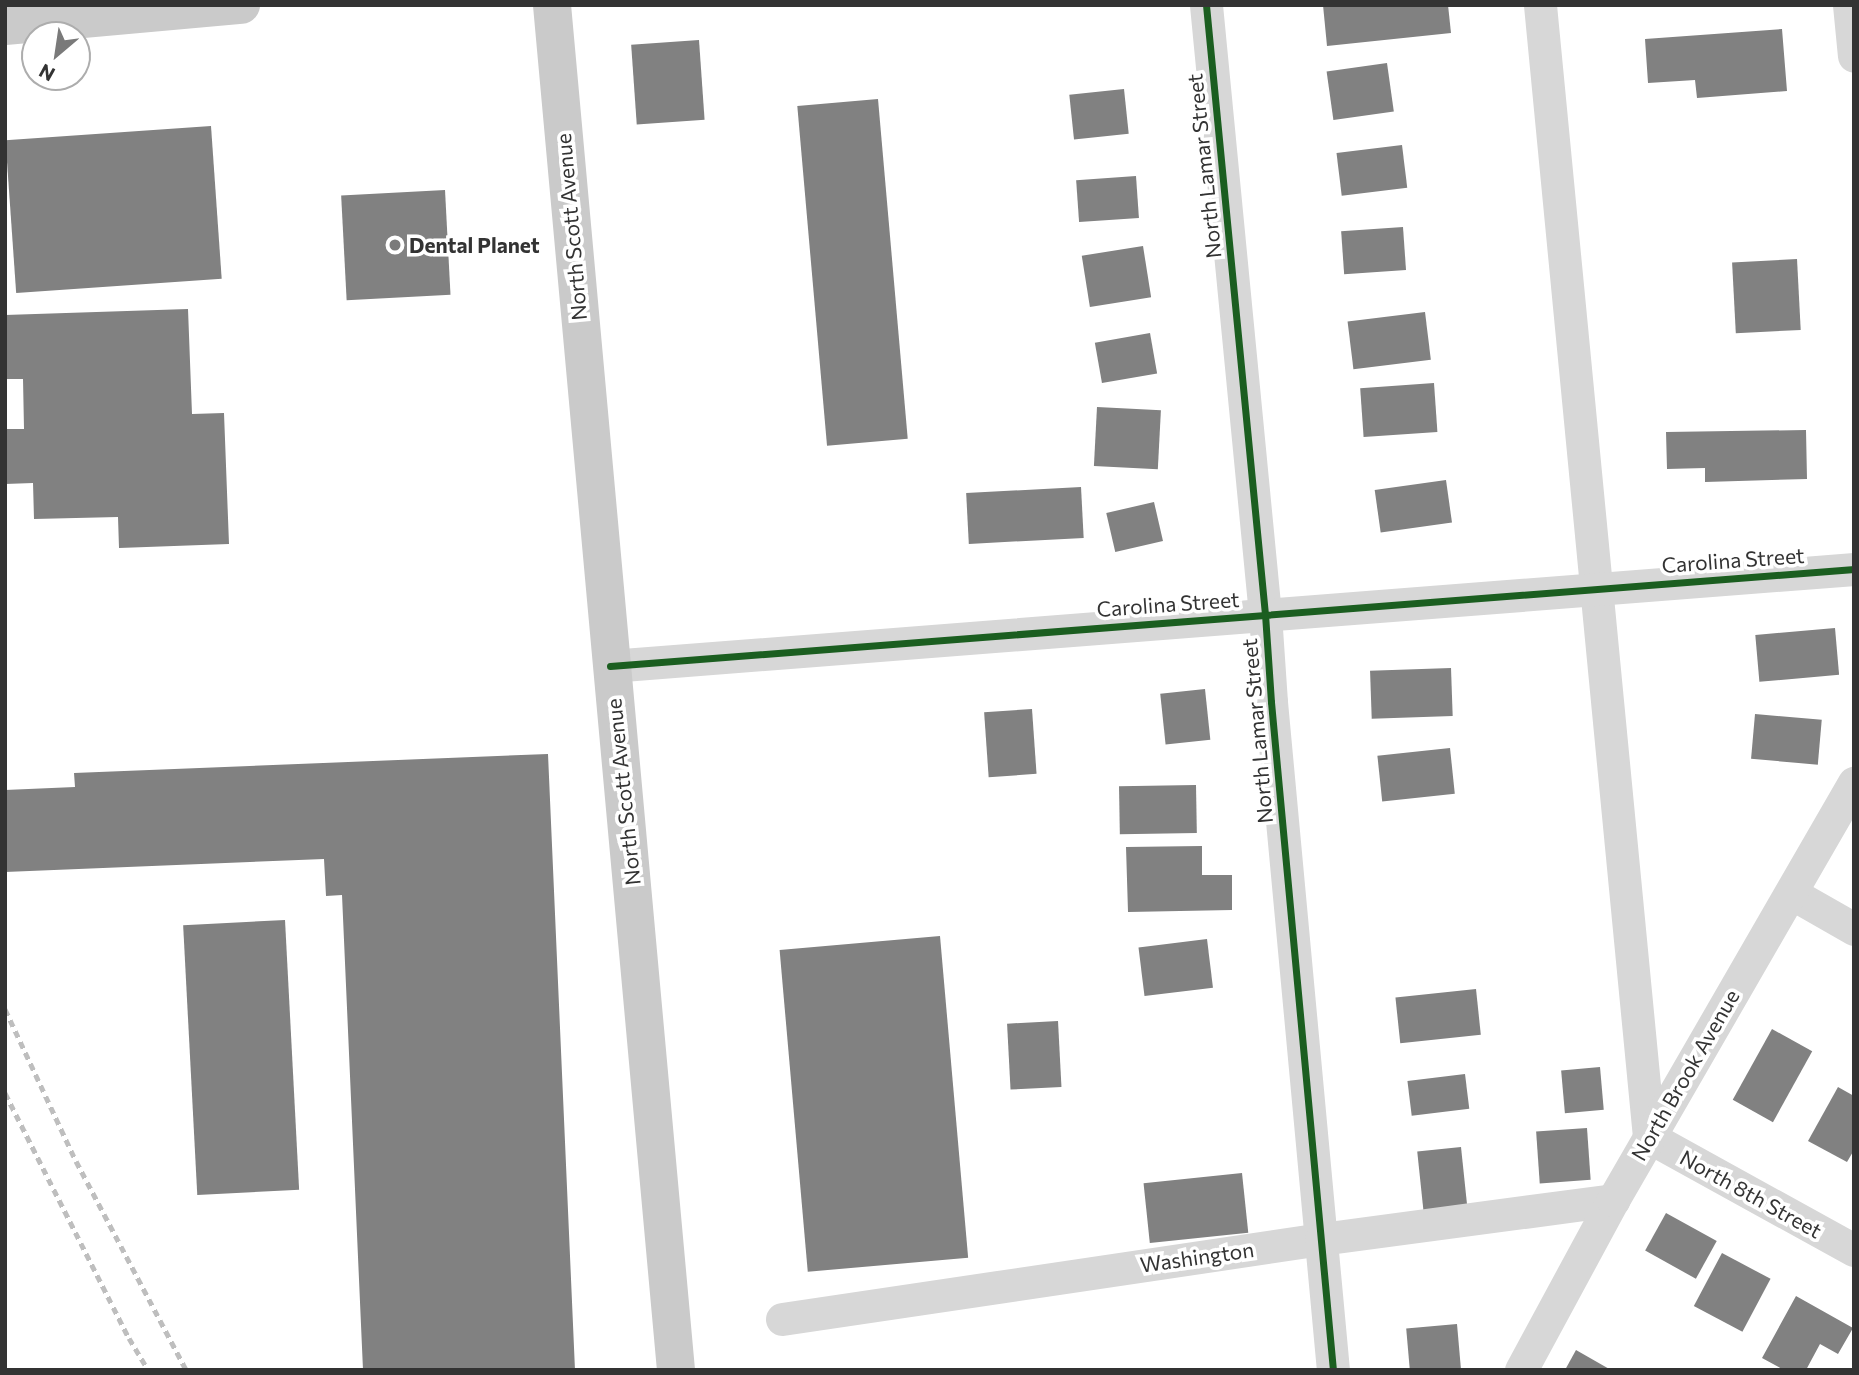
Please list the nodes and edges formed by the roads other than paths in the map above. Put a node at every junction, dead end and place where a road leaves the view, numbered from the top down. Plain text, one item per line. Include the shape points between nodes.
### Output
1 (241, 5) edge
2 (551, 5) edge
3 (1206, 5) edge
4 (1540, 5) edge
5 (1849, 5) edge
6 (235, 6) edge
7 (5, 26) edge
8 (1854, 56) edge
9 (1854, 569) edge
10 (1594, 589) junction
11 (1265, 614) junction
12 (610, 666) junction
13 (1854, 782) edge
14 (1791, 893) junction
15 (1854, 929) edge
16 (1649, 1137) junction
17 (1613, 1200) junction
18 (1321, 1239) junction
19 (1854, 1250) edge
20 (782, 1319) dead end
21 (676, 1370) edge
22 (1333, 1370) edge
23 (1521, 1370) edge

1 - 6 main road
2 - 12 main road, North Scott Avenue
3 - 11 street, North Lamar Street
4 - 10 street
5 - 8 street
6 - 7 main road
9 - 10 street, Carolina Street
10 - 11 street, Carolina Street
10 - 16 street
11 - 12 street, Carolina Street
11 - 18 street, North Lamar Street
12 - 21 main road, North Scott Avenue
13 - 14 street, North Brook Avenue
14 - 15 street
14 - 16 street, North Brook Avenue
16 - 17 street, North Brook Avenue
16 - 19 street, North 8th Street
17 - 18 street, Washington
17 - 23 street, North Brook Avenue
18 - 20 street, Washington
18 - 22 street, North Lamar Street

